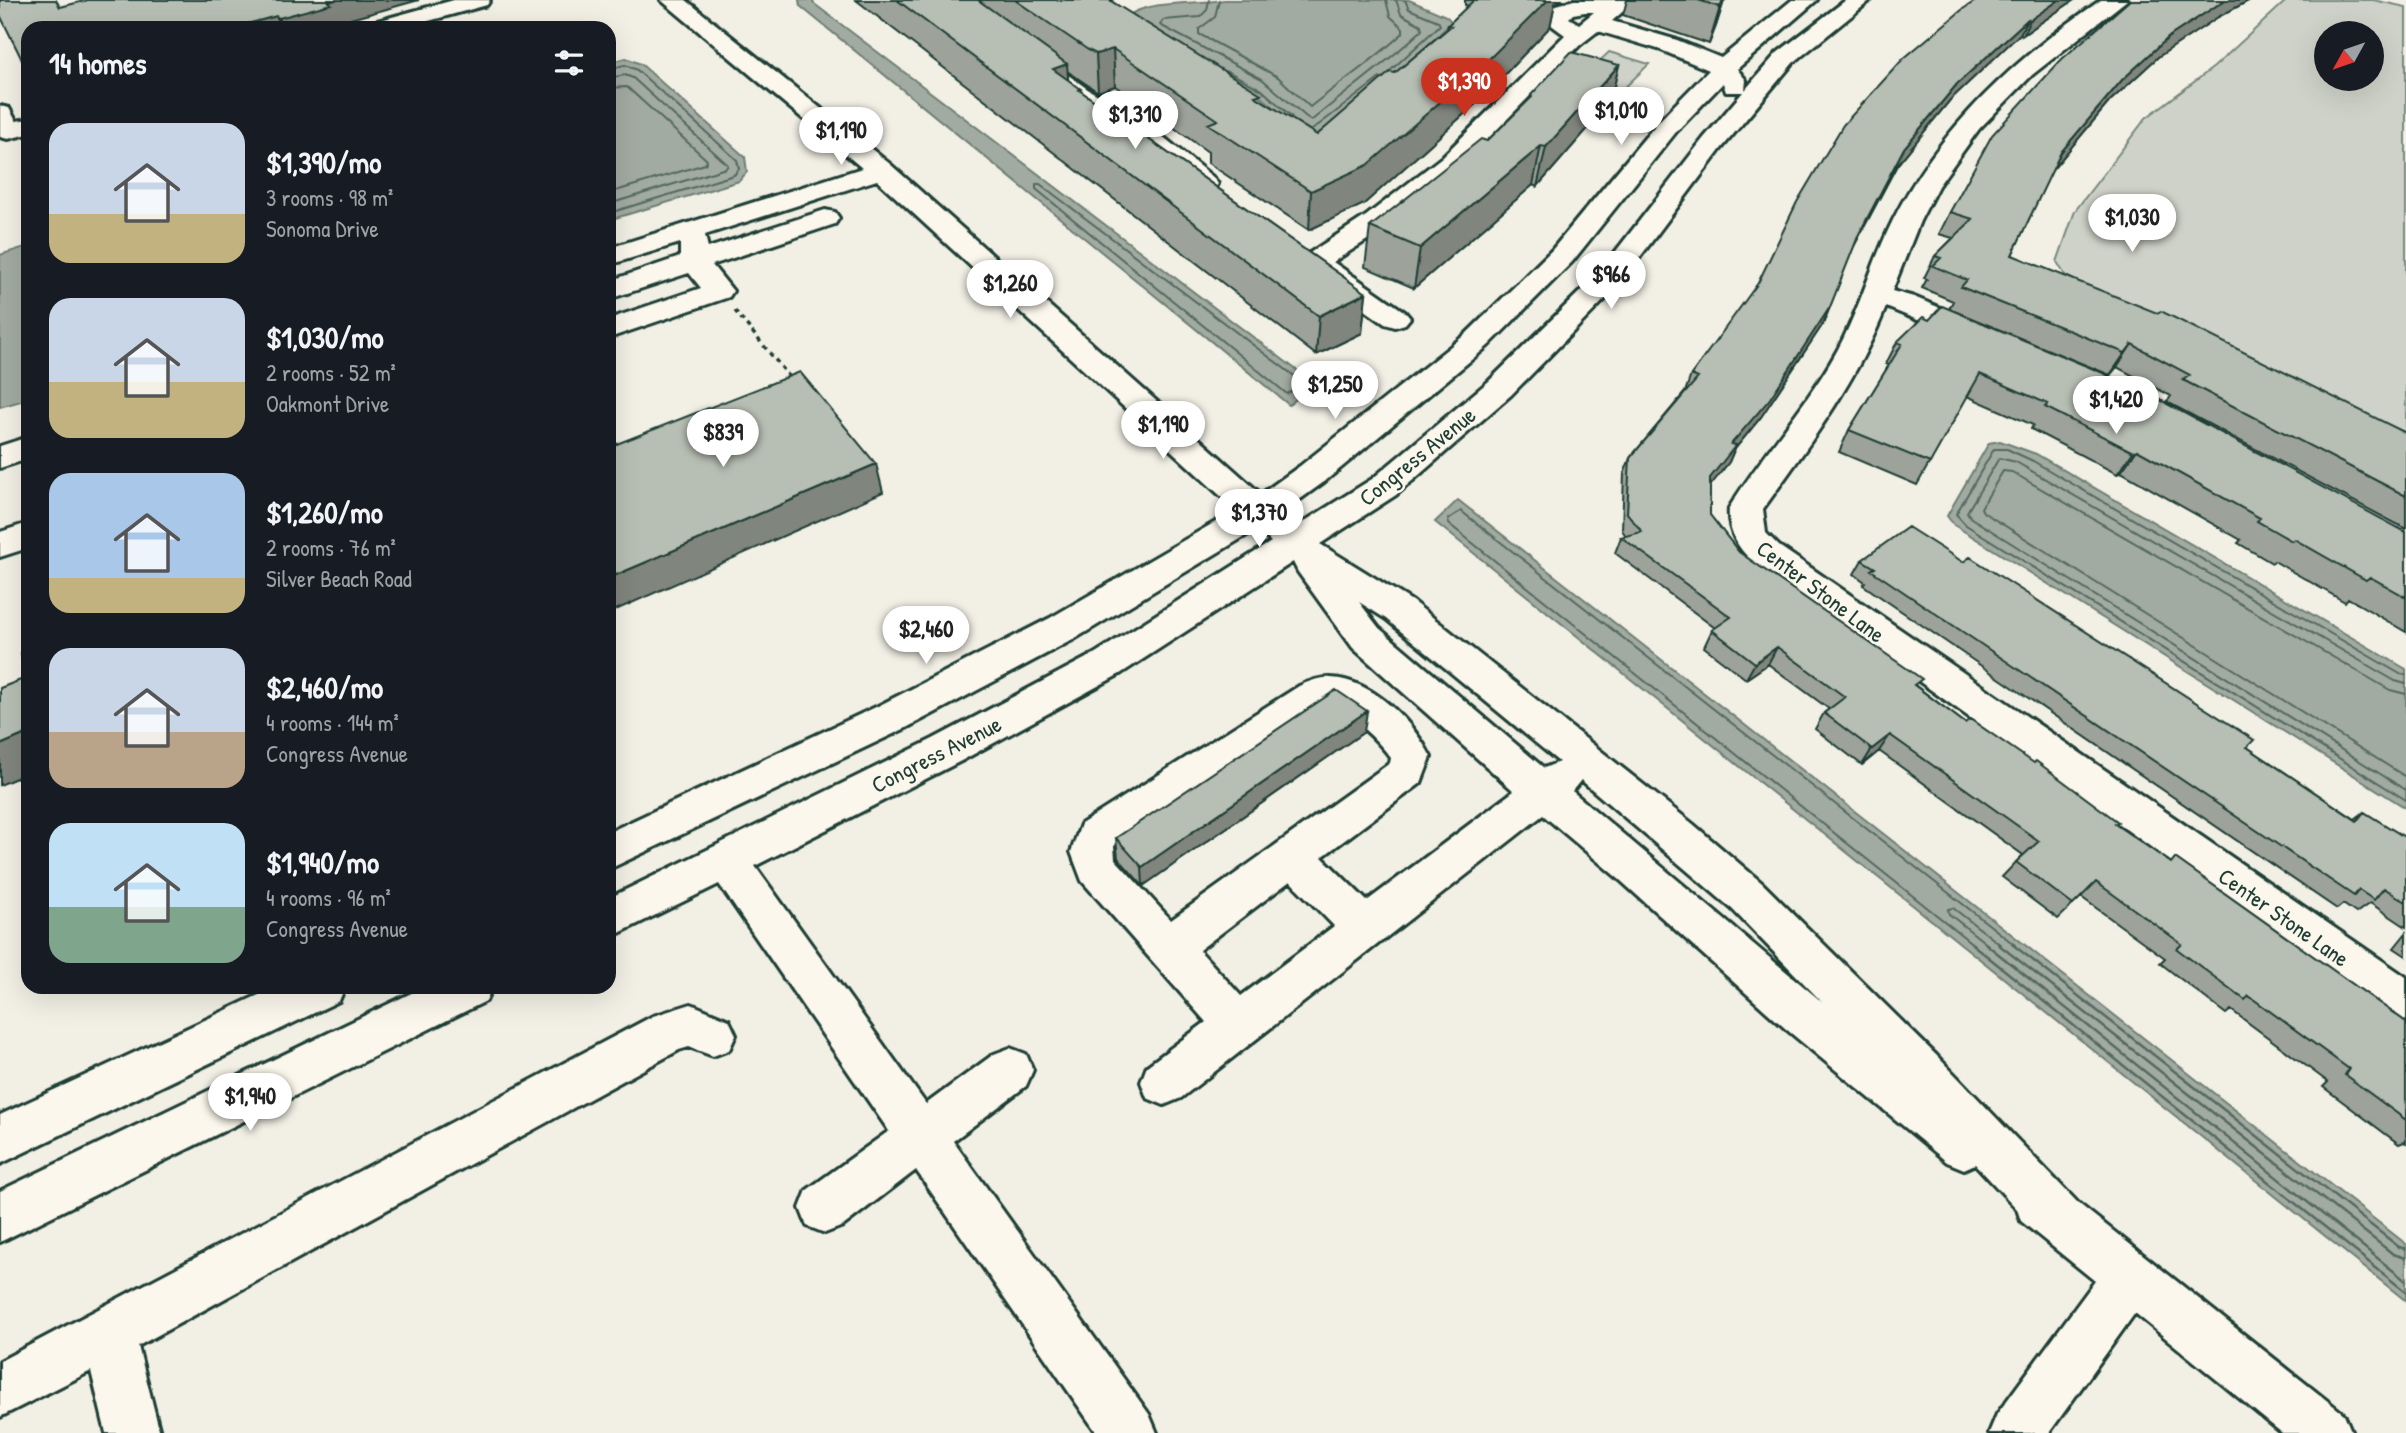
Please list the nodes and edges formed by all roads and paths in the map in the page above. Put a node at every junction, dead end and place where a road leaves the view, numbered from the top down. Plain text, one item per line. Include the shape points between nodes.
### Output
1 (479, 0) edge
2 (672, 0) edge
3 (1807, 0) edge
4 (1860, 0) edge
5 (2116, 0) edge
6 (1603, 16) edge
7 (403, 21) edge
8 (1041, 66) edge
9 (1723, 69) junction
10 (1730, 124) junction
11 (881, 170) junction
12 (1221, 194) edge
13 (825, 218) dead end
14 (694, 230) junction
15 (616, 255) edge
16 (694, 261) junction
17 (616, 288) edge
18 (719, 291) junction
19 (1875, 295) junction
20 (1395, 318) dead end
21 (616, 327) edge
22 (793, 382) edge
23 (2221, 448) edge
24 (21, 450) edge
25 (0, 457) edge
26 (1259, 512) junction
27 (21, 538) edge
28 (0, 545) edge
29 (1296, 545) junction
30 (1583, 760) junction
31 (1544, 791) junction
32 (616, 848) edge
33 (1293, 856) junction
34 (727, 861) junction
35 (616, 916) edge
36 (1365, 928) junction
37 (1168, 947) junction
38 (308, 994) edge
39 (456, 994) edge
40 (2406, 1003) edge
41 (1238, 1025) junction
42 (713, 1035) dead end
43 (1010, 1070) dead end
44 (1164, 1082) dead end
45 (921, 1137) junction
46 (0, 1140) edge
47 (825, 1208) dead end
48 (0, 1217) edge
49 (2060, 1219) junction
50 (2130, 1277) junction
51 (108, 1333) junction
52 (0, 1390) edge
53 (133, 1433) edge
54 (1130, 1433) edge
55 (2016, 1433) edge
56 (2325, 1433) edge

1 - 7 street
2 - 11 street
3 - 9 street
4 - 10 street, Congress Avenue via 1785,58
5 - 19 street, Center Stone Lane via 2026,65 1964,132 1925,187
6 - 9 street
6 - 20 street via 1451,162 1376,222 1306,255
8 - 12 street via 1138,128
9 - 10 street via 1734,82
9 - 26 street via 1667,127 1562,256 1477,340
10 - 29 street, Congress Avenue via 1609,279 1500,388 1384,486
11 - 14 street
11 - 26 street
13 - 16 street
14 - 15 street
14 - 16 street
16 - 17 street
16 - 18 street
18 - 21 street
18 - 22 path
19 - 23 street via 2125,396
19 - 40 street, Center Stone Lane via 1835,381 1746,508 1744,520 1754,545
24 - 25 street
26 - 29 street
26 - 32 street via 1026,647 892,717
27 - 28 street
29 - 30 street via 1399,610
29 - 31 street via 1366,638
29 - 34 street, Congress Avenue via 1107,664
30 - 31 street
30 - 49 street via 1747,896
31 - 36 street
31 - 49 street via 1802,1014
33 - 36 street
33 - 37 street
33 - 37 street via 1406,772 1411,757 1403,742 1356,701 1331,692 1312,696 1096,836 1092,852 1097,868
34 - 35 street, Congress Avenue
34 - 45 street
36 - 41 street
37 - 41 street
38 - 46 street
39 - 48 street
41 - 44 street
42 - 51 street via 691,1025 669,1031
43 - 45 street
45 - 47 street
45 - 54 street
49 - 50 street
50 - 55 street
50 - 56 street
51 - 52 street
51 - 53 street

